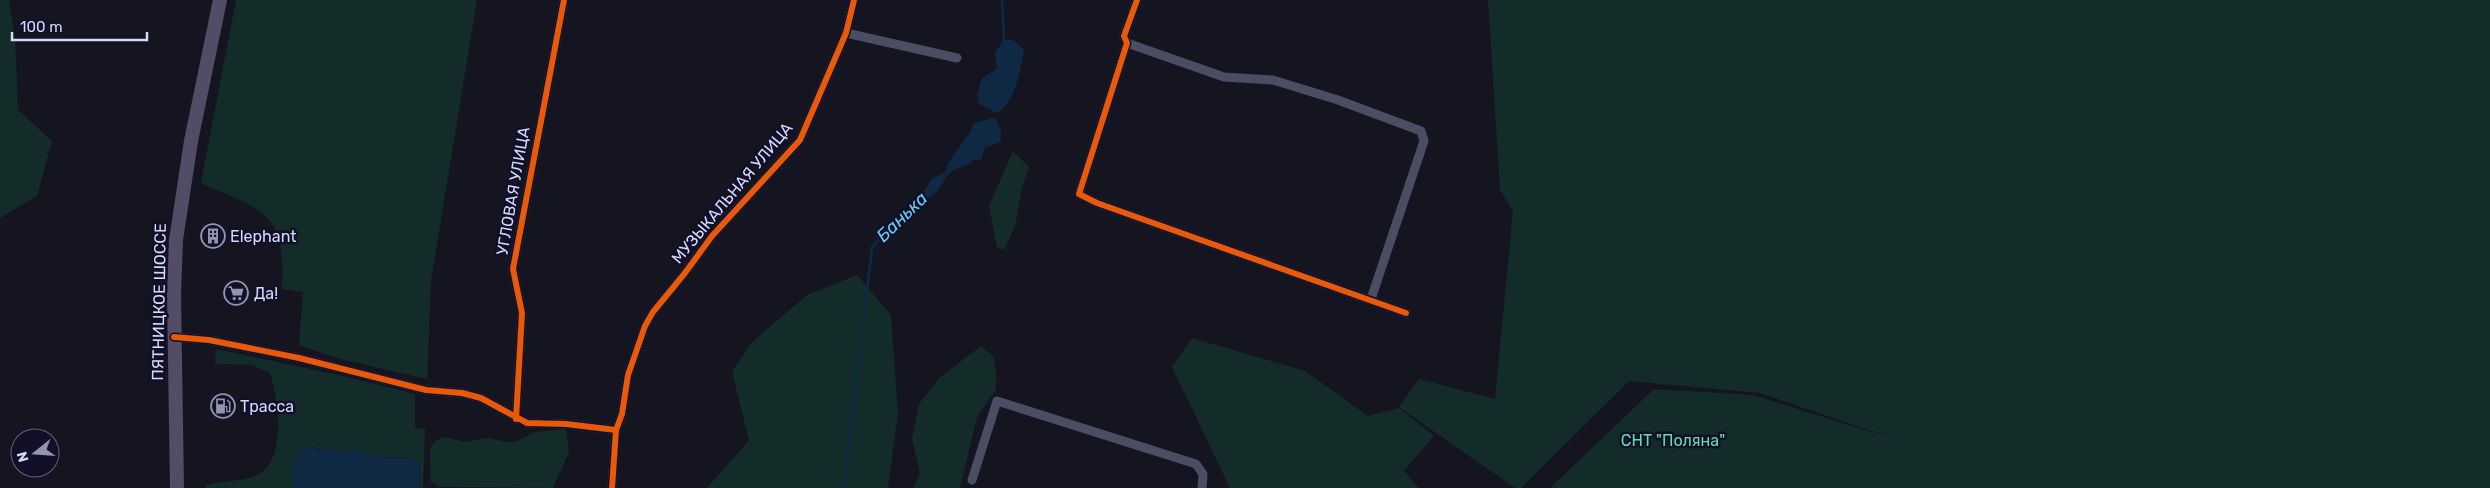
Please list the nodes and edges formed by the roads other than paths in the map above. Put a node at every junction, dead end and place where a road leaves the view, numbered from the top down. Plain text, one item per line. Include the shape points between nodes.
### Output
1 (220, 0) edge
2 (564, 0) edge
3 (854, 0) edge
4 (1137, 0) edge
5 (846, 33) junction
6 (1127, 43) junction
7 (957, 58) dead end
8 (1371, 299) junction
9 (1406, 313) dead end
10 (174, 337) junction
11 (516, 419) junction
12 (616, 430) junction
13 (972, 480) dead end
14 (177, 488) edge
15 (612, 488) edge
16 (1202, 488) edge

1 - 10 main road, ПЯТНИЦКОЕ ШОССЕ via 178,220
2 - 11 street, УГЛОВАЯ УЛИЦА via 513,269 522,313
3 - 5 street, МУЗЫКАЛЬНАЯ УЛИЦА
4 - 6 street via 1124,36
5 - 7 street
5 - 12 street, МУЗЫКАЛЬНАЯ УЛИЦА via 800,140 712,236 653,312 628,375
6 - 8 street via 1079,194
6 - 8 street via 1224,77 1273,80 1421,131 1424,141
8 - 9 street
10 - 11 street via 209,340 299,358 426,390 462,393 481,398
10 - 14 main road, ПЯТНИЦКОЕ ШОССЕ
11 - 12 street via 527,423
12 - 15 street, МУЗЫКАЛЬНАЯ УЛИЦА
13 - 16 street via 997,401 1196,464 1203,474

